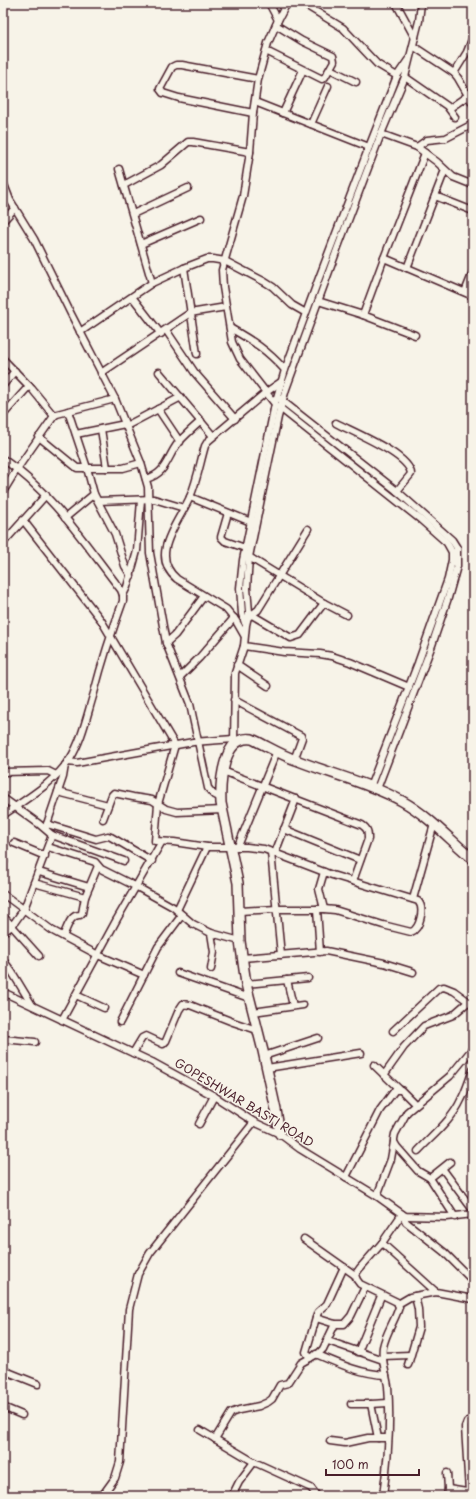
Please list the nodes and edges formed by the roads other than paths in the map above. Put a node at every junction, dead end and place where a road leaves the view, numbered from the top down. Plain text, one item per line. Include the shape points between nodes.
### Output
1 (268, 3) edge
2 (287, 3) edge
3 (302, 3) edge
4 (396, 3) edge
5 (421, 3) edge
6 (277, 23) junction
7 (473, 37) edge
8 (415, 38) junction
9 (413, 46) junction
10 (266, 52) junction
11 (411, 55) junction
12 (330, 69) junction
13 (303, 70) junction
14 (454, 73) junction
15 (397, 76) junction
16 (405, 77) junction
17 (258, 79) junction
18 (356, 82) dead end
19 (328, 86) dead end
20 (471, 94) edge
21 (255, 102) junction
22 (473, 103) edge
23 (450, 108) junction
24 (253, 113) junction
25 (283, 113) junction
26 (455, 117) dead end
27 (311, 124) junction
28 (473, 124) edge
29 (380, 134) junction
30 (368, 147) junction
31 (417, 147) junction
32 (250, 152) junction
33 (425, 153) junction
34 (119, 169) dead end
35 (445, 170) junction
36 (3, 182) edge
37 (124, 185) junction
38 (473, 185) edge
39 (188, 188) dead end
40 (435, 196) junction
41 (10, 200) junction
42 (3, 203) edge
43 (15, 208) junction
44 (473, 211) edge
45 (133, 214) junction
46 (201, 218) dead end
47 (3, 220) edge
48 (141, 244) junction
49 (384, 258) junction
50 (225, 262) junction
51 (184, 268) junction
52 (407, 268) junction
53 (473, 272) edge
54 (152, 284) junction
55 (465, 292) junction
56 (473, 296) edge
57 (133, 298) junction
58 (318, 301) junction
59 (226, 307) junction
60 (190, 313) junction
61 (306, 314) junction
62 (363, 315) junction
63 (230, 328) junction
64 (80, 332) junction
65 (164, 332) junction
66 (414, 335) dead end
67 (197, 354) dead end
68 (3, 359) edge
69 (285, 370) junction
70 (15, 371) junction
71 (160, 372) dead end
72 (102, 373) junction
73 (281, 382) junction
74 (3, 385) edge
75 (28, 386) junction
76 (265, 393) junction
77 (277, 396) junction
78 (181, 397) junction
79 (115, 399) junction
80 (282, 400) junction
81 (274, 404) junction
82 (158, 409) junction
83 (280, 409) junction
84 (68, 411) junction
85 (3, 415) edge
86 (54, 416) junction
87 (235, 419) junction
88 (201, 421) junction
89 (336, 423) dead end
90 (126, 425) junction
91 (101, 429) junction
92 (76, 434) junction
93 (213, 436) junction
94 (39, 437) junction
95 (180, 442) junction
96 (3, 459) edge
97 (141, 464) junction
98 (87, 468) junction
99 (107, 468) junction
100 (17, 469) junction
101 (146, 479) junction
102 (397, 491) junction
103 (3, 492) edge
104 (94, 494) junction
105 (46, 495) junction
106 (190, 497) junction
107 (141, 500) junction
108 (150, 500) junction
109 (98, 501) junction
110 (184, 508) junction
111 (228, 513) junction
112 (65, 518) junction
113 (24, 520) junction
114 (251, 522) junction
115 (308, 529) dead end
116 (3, 543) edge
117 (245, 548) junction
118 (249, 557) junction
119 (131, 576) junction
120 (279, 576) junction
121 (123, 595) junction
122 (204, 596) junction
123 (324, 603) junction
124 (347, 615) dead end
125 (234, 618) junction
126 (248, 619) junction
127 (110, 634) junction
128 (244, 635) junction
129 (166, 643) junction
130 (244, 646) junction
131 (237, 665) junction
132 (180, 677) junction
133 (268, 686) dead end
134 (409, 687) junction
135 (234, 700) junction
136 (199, 741) junction
137 (234, 741) junction
138 (175, 745) junction
139 (277, 751) junction
140 (294, 760) junction
141 (66, 764) junction
142 (223, 771) junction
143 (3, 772) edge
144 (56, 775) junction
145 (262, 787) junction
146 (374, 788) junction
147 (58, 792) junction
148 (3, 798) edge
149 (221, 798) junction
150 (296, 799) junction
151 (158, 804) junction
152 (108, 805) junction
153 (15, 807) junction
154 (223, 810) junction
155 (3, 815) edge
156 (103, 819) dead end
157 (434, 824) junction
158 (46, 826) junction
159 (284, 829) junction
160 (52, 835) junction
161 (162, 842) junction
162 (14, 843) dead end
163 (234, 846) junction
164 (207, 847) junction
165 (48, 848) junction
166 (273, 853) junction
167 (44, 856) junction
168 (473, 859) edge
169 (360, 860) junction
170 (124, 861) dead end
171 (152, 861) junction
172 (98, 866) junction
173 (39, 872) junction
174 (324, 872) junction
175 (353, 881) junction
176 (34, 883) junction
177 (89, 887) junction
178 (137, 887) junction
179 (3, 894) edge
180 (85, 898) junction
181 (413, 899) junction
182 (24, 909) junction
183 (277, 909) junction
184 (317, 909) junction
185 (324, 909) junction
186 (240, 911) junction
187 (180, 912) junction
188 (3, 916) edge
189 (12, 926) junction
190 (3, 932) edge
191 (211, 933) junction
192 (63, 936) junction
193 (240, 941) junction
194 (320, 952) junction
195 (98, 955) junction
196 (281, 955) junction
197 (39, 956) dead end
198 (242, 958) junction
199 (3, 960) edge
200 (211, 969) dead end
201 (413, 972) dead end
202 (178, 973) dead end
203 (144, 975) junction
204 (308, 978) dead end
205 (287, 980) junction
206 (246, 984) junction
207 (3, 992) edge
208 (76, 995) junction
209 (249, 998) junction
210 (471, 1003) edge
211 (303, 1004) dead end
212 (32, 1006) junction
213 (293, 1006) junction
214 (104, 1008) dead end
215 (253, 1012) junction
216 (62, 1020) junction
217 (120, 1022) dead end
218 (257, 1030) junction
219 (393, 1031) dead end
220 (318, 1038) dead end
221 (3, 1039) edge
222 (35, 1042) dead end
223 (473, 1048) edge
224 (133, 1053) junction
225 (361, 1053) dead end
226 (469, 1053) junction
227 (264, 1056) junction
228 (473, 1059) edge
229 (374, 1065) dead end
230 (267, 1068) junction
231 (473, 1070) edge
232 (384, 1075) junction
233 (399, 1089) junction
234 (214, 1096) junction
235 (415, 1104) junction
236 (254, 1122) junction
237 (199, 1124) dead end
238 (280, 1134) junction
239 (394, 1142) junction
240 (418, 1151) dead end
241 (450, 1162) dead end
242 (444, 1171) dead end
243 (346, 1177) junction
244 (430, 1178) junction
245 (377, 1196) junction
246 (473, 1210) edge
247 (473, 1214) edge
248 (404, 1215) junction
249 (455, 1217) junction
250 (304, 1239) dead end
251 (382, 1243) junction
252 (344, 1267) junction
253 (356, 1275) junction
254 (473, 1281) edge
255 (365, 1287) junction
256 (436, 1292) junction
257 (381, 1296) junction
258 (416, 1296) junction
259 (473, 1299) edge
260 (398, 1304) junction
261 (316, 1318) junction
262 (335, 1324) junction
263 (328, 1341) junction
264 (358, 1352) junction
265 (316, 1354) junction
266 (410, 1355) junction
267 (310, 1358) junction
268 (383, 1358) junction
269 (408, 1365) dead end
270 (3, 1370) edge
271 (386, 1375) junction
272 (38, 1384) dead end
273 (388, 1403) junction
274 (351, 1404) dead end
275 (371, 1404) junction
276 (3, 1407) edge
277 (22, 1415) dead end
278 (473, 1422) edge
279 (200, 1430) dead end
280 (378, 1438) junction
281 (388, 1438) junction
282 (215, 1439) junction
283 (330, 1441) dead end
284 (254, 1462) junction
285 (447, 1473) dead end
286 (471, 1492) edge
287 (448, 1493) edge
288 (102, 1496) edge
289 (232, 1496) edge
290 (317, 1496) edge
291 (324, 1496) edge
292 (383, 1496) edge

1 - 6 street
2 - 6 street
3 - 15 street via 343,28 377,64
4 - 8 street
5 - 8 street
6 - 10 street
6 - 12 street via 302,41 333,56 334,61
7 - 14 street
8 - 9 street
9 - 11 street
9 - 14 street
10 - 13 street
10 - 17 street
11 - 15 street
11 - 16 street
12 - 13 street via 324,79
12 - 18 street
13 - 25 street
14 - 20 street
15 - 30 street
16 - 23 street
16 - 29 street
17 - 21 street
17 - 24 street via 176,65 172,67 160,89 163,93 179,98
19 - 27 street
20 - 22 street
20 - 23 street
21 - 24 street
21 - 25 street
23 - 26 street
24 - 32 street
25 - 27 street
27 - 30 street
28 - 31 street via 446,138 427,140
29 - 31 street
29 - 58 street
30 - 61 street
31 - 33 street
32 - 37 street via 188,142 161,165
32 - 50 street via 243,196
33 - 35 street
33 - 49 street
34 - 37 street
35 - 38 street via 453,177
35 - 40 street
36 - 41 street
37 - 45 street
39 - 45 street
40 - 44 street
40 - 52 street
41 - 42 street
41 - 43 street
43 - 47 street
43 - 64 street via 34,239
45 - 48 street
46 - 48 street
48 - 54 street
49 - 52 street
49 - 62 street
50 - 51 street via 207,259
50 - 59 street via 222,277
50 - 61 street via 273,287
51 - 54 street
51 - 60 street
52 - 55 street
53 - 55 street
54 - 57 street
55 - 56 street
57 - 64 street
57 - 65 street
58 - 62 street
58 - 80 street
59 - 60 street
59 - 63 street
60 - 65 street
60 - 67 street
61 - 69 street
62 - 66 street
63 - 69 street via 267,351
63 - 76 street via 235,352
64 - 72 street
65 - 72 street
65 - 87 street
68 - 70 street
69 - 73 street
70 - 74 street
70 - 75 street
71 - 78 street
72 - 79 street
73 - 76 street
73 - 77 street
75 - 85 street
75 - 86 street
76 - 81 street
76 - 87 street
77 - 80 street
77 - 81 street
78 - 82 street
78 - 88 street
79 - 84 street
79 - 90 street
80 - 83 street
80 - 102 street
81 - 83 street
81 - 114 street
82 - 90 street
82 - 95 street
83 - 118 street
83 - 134 street via 367,476 450,546 452,560 448,579
84 - 86 street
84 - 92 street
86 - 94 street
87 - 93 street
88 - 93 street
88 - 95 street
89 - 102 street via 402,458 409,466 411,474
90 - 91 street
90 - 97 street
91 - 92 street
91 - 99 street
92 - 98 street
93 - 106 street via 205,446
94 - 98 street via 74,466
94 - 100 street
95 - 101 street via 161,472
96 - 100 street
97 - 99 street
97 - 101 street
98 - 99 street
98 - 104 street
100 - 103 street
100 - 105 street
101 - 108 street
102 - 146 street via 452,540 457,548 457,566 432,645
104 - 109 street
104 - 112 street
105 - 112 street
105 - 113 street
106 - 110 street
106 - 111 street
107 - 108 street
107 - 109 street
107 - 119 street via 137,551
108 - 110 street via 160,500
108 - 129 street via 150,553
109 - 119 street via 115,534 125,566
110 - 122 street via 166,545 165,564 170,574
111 - 114 street
111 - 117 street via 221,537
112 - 121 street
113 - 116 street
113 - 127 street
114 - 117 street
115 - 120 street
117 - 126 street via 240,588 242,614
118 - 120 street
118 - 126 street
119 - 121 street
120 - 123 street
120 - 126 street via 258,610
121 - 127 street
122 - 125 street
122 - 129 street
123 - 124 street
123 - 126 street via 300,635 294,638
125 - 128 street
125 - 132 street
126 - 128 street
127 - 138 street
127 - 141 street via 85,724 74,752
128 - 130 street
129 - 132 street
130 - 131 street
130 - 134 street via 332,656
131 - 133 street
131 - 135 street
132 - 136 street
134 - 146 street
135 - 137 street
135 - 140 street via 301,736
136 - 137 street
136 - 138 street
136 - 149 street via 208,788
137 - 139 street via 252,739
137 - 142 street
138 - 141 street
138 - 151 street
139 - 140 street
139 - 145 street
140 - 146 street
141 - 144 street
141 - 147 street
142 - 145 street
142 - 149 street
143 - 144 street via 48,771
144 - 153 street
145 - 150 street
145 - 163 street
146 - 157 street via 402,802
147 - 152 street
147 - 158 street
148 - 153 street
149 - 154 street
150 - 159 street
150 - 169 street via 366,828 368,839
151 - 152 street via 152,800 114,793
151 - 154 street via 177,812
151 - 161 street via 154,840
152 - 156 street
153 - 155 street
153 - 158 street
154 - 163 street
157 - 168 street
157 - 181 street
158 - 160 street
158 - 171 street via 96,840 108,836
159 - 166 street
159 - 169 street
160 - 165 street
160 - 170 street
161 - 164 street
161 - 171 street
162 - 167 street
163 - 164 street
163 - 166 street
163 - 186 street
164 - 187 street
165 - 167 street
165 - 172 street via 93,861
166 - 174 street
166 - 183 street
167 - 173 street
169 - 175 street
171 - 178 street
172 - 177 street
172 - 178 street via 101,870
173 - 176 street
173 - 177 street
174 - 175 street
174 - 185 street via 319,889
175 - 181 street
176 - 180 street
176 - 182 street
177 - 180 street
178 - 187 street
178 - 195 street
179 - 182 street
180 - 192 street via 82,913 73,917
181 - 185 street via 421,906 418,927 411,932
182 - 189 street
182 - 192 street
183 - 184 street
183 - 186 street
183 - 196 street
184 - 185 street
184 - 194 street
186 - 193 street
187 - 191 street via 193,924
187 - 203 street
188 - 189 street
189 - 190 street
189 - 197 street
191 - 193 street
191 - 200 street via 214,952
192 - 195 street
193 - 198 street
194 - 196 street
194 - 201 street via 340,953
195 - 203 street
195 - 208 street
196 - 198 street
198 - 206 street
199 - 212 street
202 - 209 street
203 - 217 street
204 - 205 street
205 - 206 street
205 - 213 street
206 - 209 street
207 - 212 street, GOPESHWAR BASTI ROAD
208 - 214 street
208 - 216 street
209 - 215 street
210 - 219 street via 454,991 440,988
210 - 232 street via 453,1015 424,1026
211 - 213 street
212 - 216 street, GOPESHWAR BASTI ROAD
213 - 215 street
215 - 218 street
216 - 224 street, GOPESHWAR BASTI ROAD
218 - 224 street via 184,1004 163,1044 146,1036
218 - 227 street
220 - 227 street
221 - 222 street
223 - 226 street
224 - 234 street, GOPESHWAR BASTI ROAD
225 - 230 street
226 - 228 street
226 - 235 street via 450,1076
227 - 230 street
229 - 232 street
230 - 238 street
231 - 240 street via 461,1101 444,1125
232 - 233 street
233 - 235 street
233 - 243 street via 395,1090 380,1110
234 - 236 street, GOPESHWAR BASTI ROAD
234 - 237 street
235 - 239 street via 402,1119
236 - 238 street, GOPESHWAR BASTI ROAD
236 - 288 street via 150,1253 138,1274 129,1309 120,1462 115,1478
238 - 243 street, GOPESHWAR BASTI ROAD
239 - 244 street via 418,1171
239 - 245 street via 391,1159
241 - 244 street
242 - 246 street
243 - 245 street, GOPESHWAR BASTI ROAD
244 - 249 street
245 - 248 street, GOPESHWAR BASTI ROAD
247 - 249 street
248 - 249 street
248 - 251 street
248 - 254 street, GOPESHWAR BASTI ROAD via 406,1222 444,1252
250 - 252 street
251 - 253 street
251 - 256 street
252 - 253 street
252 - 261 street via 327,1304 318,1312
253 - 255 street via 357,1280
255 - 257 street
255 - 262 street via 348,1320 344,1324
256 - 258 street
256 - 259 street
257 - 260 street
257 - 264 street
258 - 260 street
258 - 266 street via 419,1327
260 - 268 street via 386,1338
261 - 262 street
261 - 267 street via 306,1352
262 - 263 street
263 - 264 street
263 - 265 street
264 - 268 street
265 - 267 street
265 - 271 street via 365,1373
266 - 268 street
266 - 269 street
267 - 282 street via 301,1363 288,1383 280,1385 268,1402 231,1413
268 - 271 street
270 - 272 street
271 - 273 street
273 - 275 street
273 - 281 street
274 - 275 street
275 - 280 street
276 - 277 street
278 - 286 street via 467,1422 465,1427
279 - 282 street
280 - 281 street
280 - 283 street via 345,1443
281 - 292 street
282 - 284 street
284 - 289 street
284 - 290 street via 311,1488
285 - 287 street
286 - 287 street
290 - 291 street

